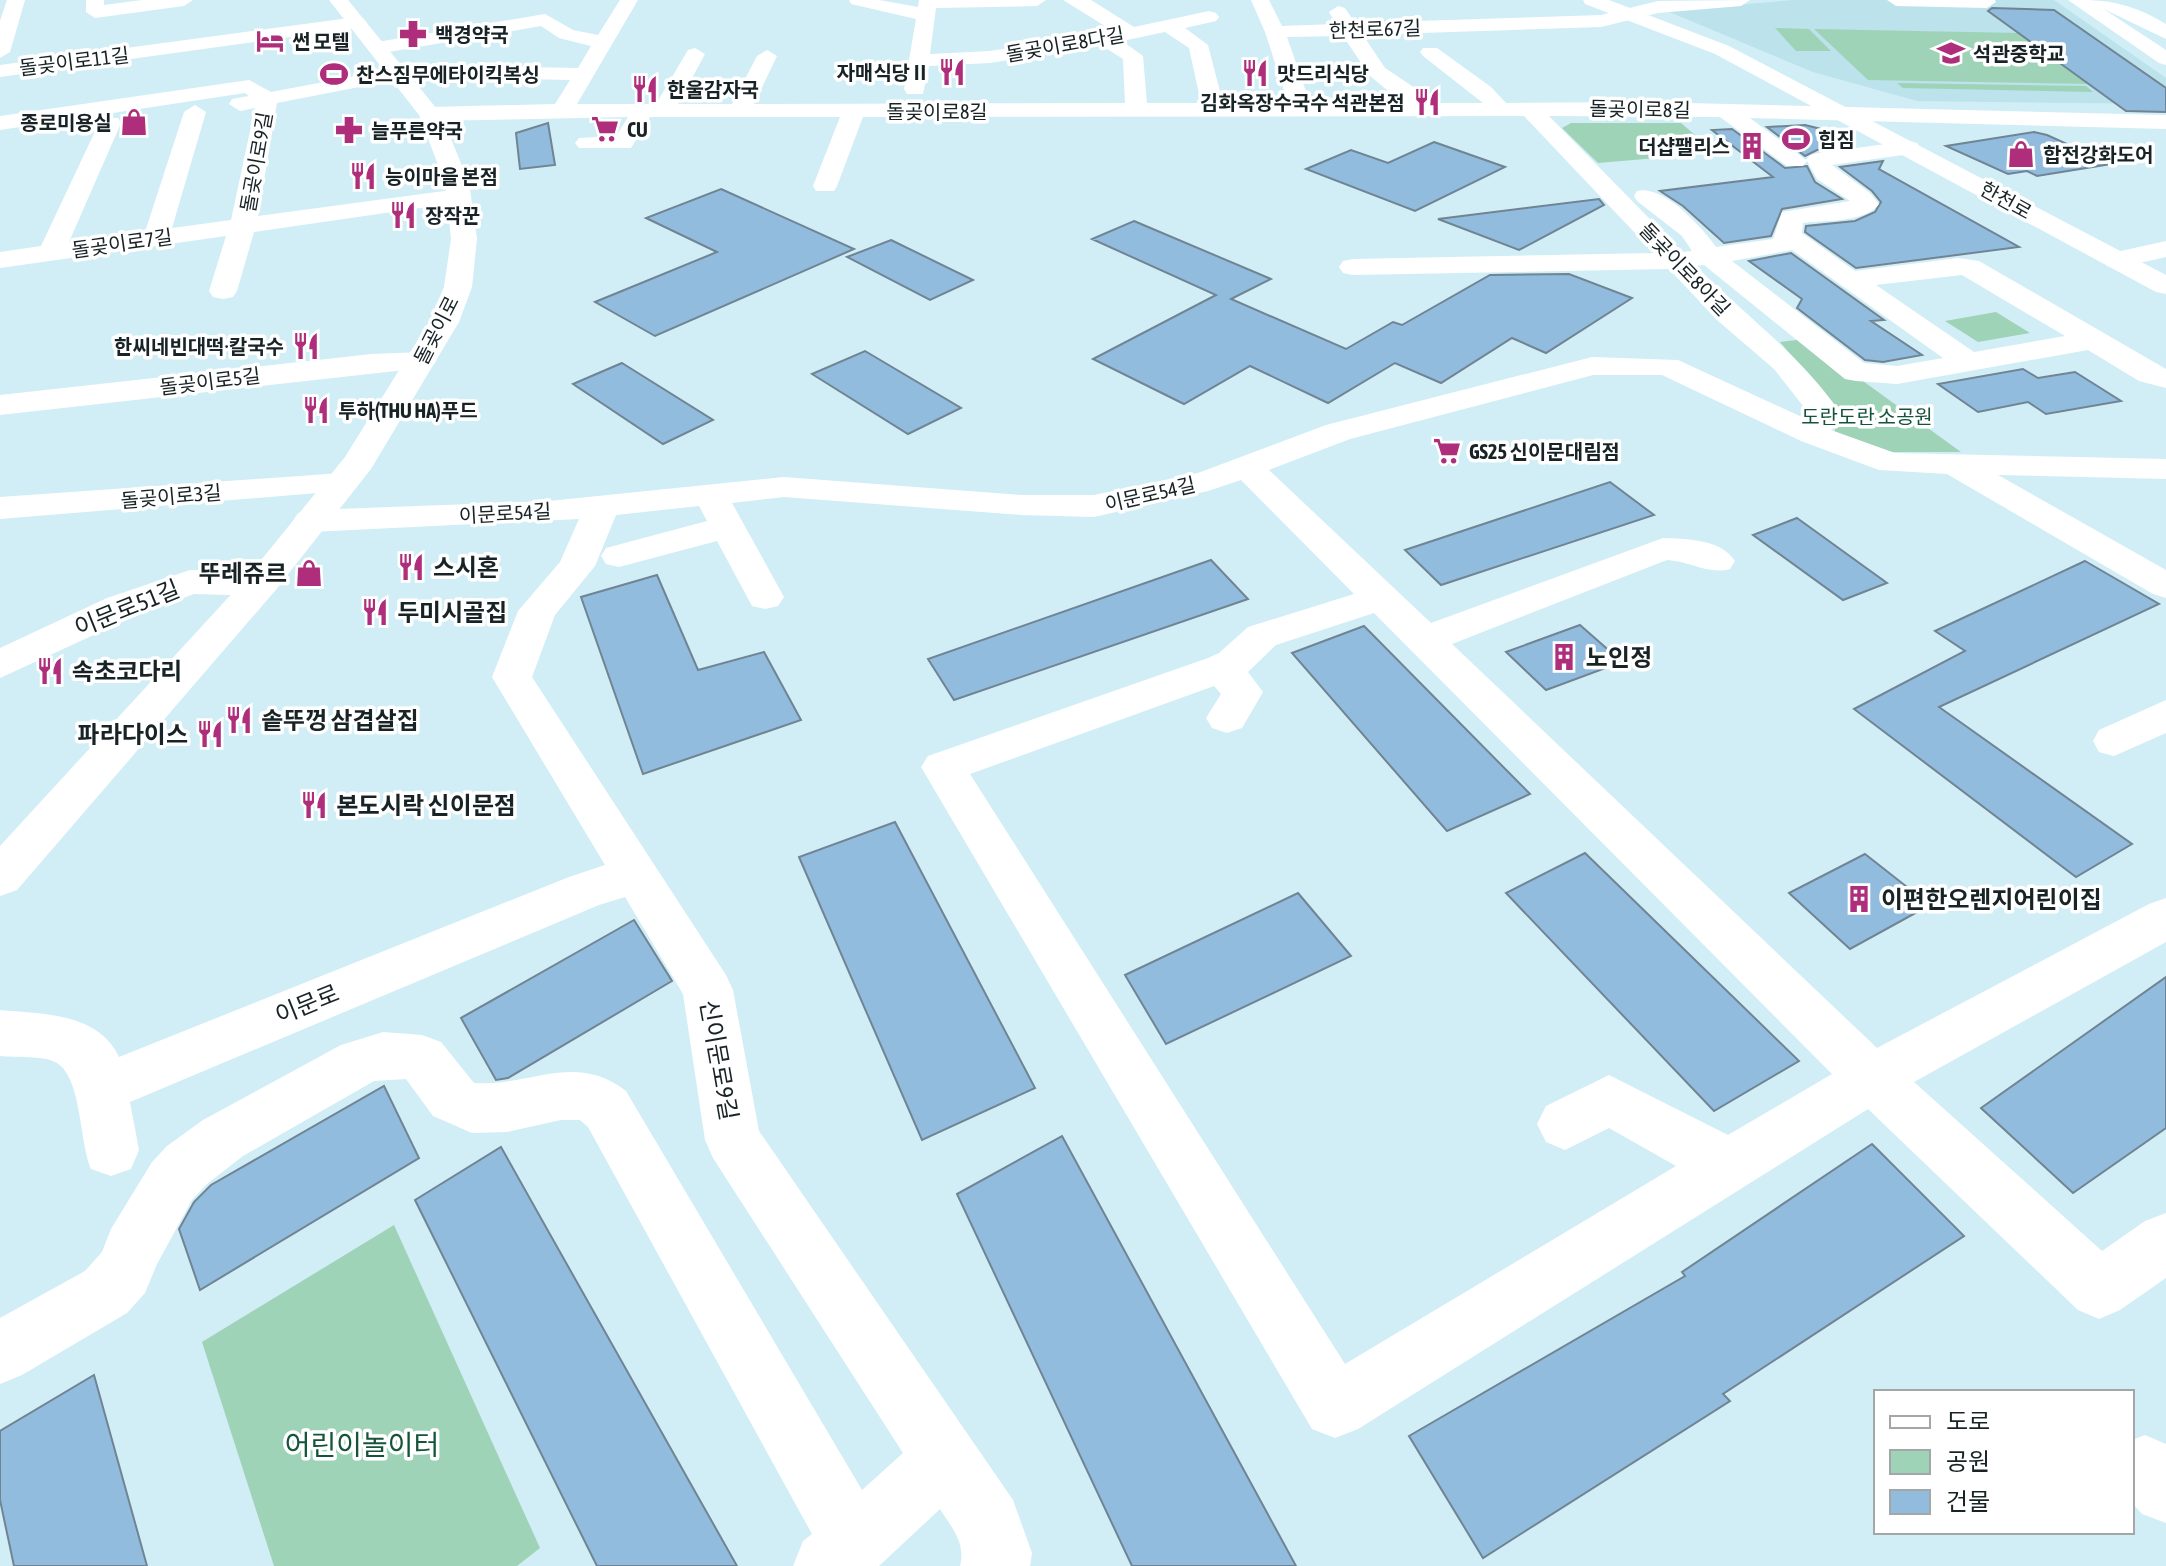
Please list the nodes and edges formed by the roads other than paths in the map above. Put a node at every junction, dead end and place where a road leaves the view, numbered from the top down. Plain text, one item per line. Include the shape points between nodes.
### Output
1 (16, 0) edge
2 (95, 0) edge
3 (184, 0) edge
4 (338, 0) edge
5 (858, 0) edge
6 (1004, 0) edge
7 (1021, 0) edge
8 (1072, 0) edge
9 (1260, 0) edge
10 (1330, 0) edge
11 (1592, 0) edge
12 (1741, 0) edge
13 (1896, 0) edge
14 (2077, 0) edge
15 (2094, 0) edge
16 (622, 1) edge
17 (1710, 1) edge
18 (1987, 2) edge
19 (928, 5) edge
20 (138, 6) junction
21 (1459, 8) dead end
22 (1046, 14) edge
23 (1634, 15) junction
24 (1209, 17) dead end
25 (357, 23) junction
26 (1168, 25) junction
27 (1474, 25) junction
28 (1350, 29) junction
29 (1129, 32) junction
30 (1275, 32) junction
31 (2166, 33) edge
32 (1091, 39) junction
33 (605, 41) junction
34 (377, 48) junction
35 (0, 52) edge
36 (147, 52) junction
37 (1430, 52) dead end
38 (695, 54) dead end
39 (767, 56) dead end
40 (2166, 59) edge
41 (919, 60) junction
42 (1491, 63) dead end
43 (0, 71) edge
44 (467, 72) dead end
45 (398, 74) junction
46 (585, 74) junction
47 (133, 81) dead end
48 (54, 93) dead end
49 (267, 99) junction
50 (1538, 102) junction
51 (132, 104) junction
52 (1499, 108) junction
53 (1417, 109) junction
54 (563, 110) junction
55 (653, 111) junction
56 (739, 111) junction
57 (854, 111) junction
58 (934, 111) junction
59 (1135, 111) junction
60 (1214, 111) junction
61 (1302, 111) junction
62 (1725, 111) junction
63 (195, 112) junction
64 (430, 114) junction
65 (1846, 114) junction
66 (50, 116) junction
67 (2166, 122) edge
68 (0, 123) edge
69 (110, 123) junction
70 (0, 141) edge
71 (587, 143) dead end
72 (1909, 148) junction
73 (1795, 161) dead end
74 (825, 186) dead end
75 (459, 196) junction
76 (1646, 196) dead end
77 (1855, 219) dead end
78 (245, 225) junction
79 (1789, 232) junction
80 (156, 238) junction
81 (2166, 249) edge
82 (51, 253) junction
83 (1709, 256) junction
84 (0, 260) edge
85 (2117, 260) junction
86 (1675, 261) junction
87 (1353, 267) dead end
88 (1850, 280) junction
89 (2166, 286) edge
90 (223, 291) dead end
91 (1899, 297) dead end
92 (1917, 325) junction
93 (2092, 340) junction
94 (421, 361) junction
95 (1969, 362) junction
96 (2166, 379) edge
97 (0, 405) edge
98 (1813, 434) junction
99 (1953, 464) junction
100 (1247, 467) junction
101 (2166, 469) edge
102 (342, 483) junction
103 (710, 495) junction
104 (602, 506) junction
105 (0, 508) edge
106 (311, 521) junction
107 (727, 527) junction
108 (619, 556) dead end
109 (1717, 561) dead end
110 (261, 584) junction
111 (2166, 586) edge
112 (765, 597) dead end
113 (1381, 598) junction
114 (1424, 640) junction
115 (0, 664) edge
116 (2166, 715) edge
117 (2114, 741) dead end
118 (636, 875) junction
119 (0, 877) edge
120 (2166, 918) edge
121 (0, 1033) edge
122 (1872, 1078) junction
123 (100, 1089) junction
124 (1565, 1124) dead end
125 (111, 1150) dead end
126 (1728, 1165) junction
127 (2166, 1242) edge
128 (0, 1353) edge
129 (946, 1459) junction
130 (841, 1554) edge
131 (995, 1566) edge

1 - 35 street
2 - 20 street via 95,12
3 - 20 street
4 - 25 street, 돌곶이로
5 - 19 street via 906,13
6 - 7 street
6 - 19 street
7 - 22 street
8 - 29 street
9 - 30 street
10 - 28 street
11 - 23 street, 한천로
12 - 17 street, 한천로67길
13 - 18 street
14 - 40 street
15 - 31 street
16 - 33 street
17 - 23 street, 한천로67길
19 - 41 street
20 - 36 street, 돌곶이로11길 via 137,22 153,25
21 - 27 street
22 - 32 street
23 - 27 street, 한천로67길 via 1611,21
23 - 65 street, 한천로 via 1722,50
24 - 26 street, 돌곶이로8다길
25 - 34 street, 돌곶이로
25 - 36 street, 돌곶이로11길
26 - 29 street, 돌곶이로8다길
26 - 60 street via 1198,45
27 - 28 street, 한천로67길
27 - 42 street
28 - 30 street, 한천로67길
28 - 53 street via 1377,72 1410,95
29 - 32 street, 돌곶이로8다길
30 - 61 street
32 - 41 street, 돌곶이로8다길 via 955,62
32 - 59 street via 1133,56
33 - 34 street via 576,40 545,20
33 - 46 street
34 - 45 street, 돌곶이로
36 - 43 street, 돌곶이로11길
37 - 52 street via 1442,66 1491,96
38 - 55 street
39 - 56 street
41 - 58 street via 914,92
44 - 46 street
45 - 49 street, 돌곶이로9길
45 - 64 street, 돌곶이로
46 - 54 street
47 - 51 street
48 - 66 street
49 - 51 street via 249,86
49 - 63 street, 돌곶이로9길
49 - 78 street, 돌곶이로9길
50 - 52 street, 돌곶이로8길
50 - 62 street, 돌곶이로8길
50 - 86 street, 돌곶이로8아길
51 - 66 street
52 - 53 street, 돌곶이로8길
53 - 61 street, 돌곶이로8길
54 - 55 street, 돌곶이로8길
54 - 64 street, 돌곶이로8길
55 - 56 street, 돌곶이로8길
55 - 71 street via 623,143
56 - 57 street, 돌곶이로8길
57 - 58 street, 돌곶이로8길
57 - 74 street
58 - 59 street, 돌곶이로8길
59 - 60 street, 돌곶이로8길
60 - 61 street, 돌곶이로8길
62 - 65 street, 돌곶이로8길
62 - 73 street, 돌곶이로8길
63 - 69 street, 돌곶이로9길
63 - 80 street
64 - 75 street, 돌곶이로
65 - 67 street, 한천로
65 - 72 street, 한천로
66 - 68 street
69 - 70 street, 돌곶이로9길
69 - 82 street
72 - 79 street via 1818,160 1824,172 1866,204 1794,216
72 - 85 street, 한천로
75 - 78 street, 돌곶이로7길
75 - 94 street, 돌곶이로 via 464,239 458,287
76 - 83 street via 1692,231
77 - 79 street
78 - 80 street, 돌곶이로7길
78 - 90 street
79 - 83 street via 1781,246
79 - 88 street
80 - 82 street, 돌곶이로7길
81 - 85 street
82 - 84 street, 돌곶이로7길
83 - 86 street
83 - 95 street via 1856,372 1897,375
85 - 89 street, 한천로
86 - 87 street
86 - 98 street, 돌곶이로8아길 via 1785,363 1823,411
88 - 92 street
88 - 93 street via 1969,267
91 - 92 street via 1931,319
92 - 95 street
93 - 95 street
93 - 96 street
94 - 97 street, 돌곶이로5길
94 - 102 street, 돌곶이로
98 - 99 street, 이문로54길 via 1891,463
98 - 100 street, 이문로54길 via 1667,366 1592,366 1338,432
99 - 101 street, 이문로54길
99 - 111 street
100 - 103 street, 이문로54길 via 1094,506 784,487
100 - 113 street
102 - 105 street, 돌곶이로3길
102 - 106 street, 돌곶이로
103 - 104 street, 이문로54길
103 - 107 street
104 - 106 street, 이문로54길
104 - 118 street, 신이문로9길 via 577,566 537,611 512,677
106 - 110 street
107 - 108 street
107 - 112 street
109 - 114 street via 1692,550 1663,549
110 - 115 street, 이문로51길 via 190,582 121,607
110 - 119 street
113 - 114 street
113 - 126 street via 1262,636 1233,663 1225,693 943,767 1335,1406
114 - 122 street
116 - 117 street
118 - 123 street, 이문로 via 586,890
118 - 129 street, 신이문로9길 via 708,990 733,1140
120 - 122 street
121 - 123 street via 68,1040 97,1067
122 - 126 street
122 - 127 street via 2099,1289
123 - 125 street
124 - 126 street via 1609,1100
128 - 130 street via 106,1292 124,1272 172,1181 223,1138 360,1062 381,1054 422,1059 454,1101 470,1108 591,1097 607,1109
129 - 130 street
129 - 131 street, 신이문로9길 via 994,1535

